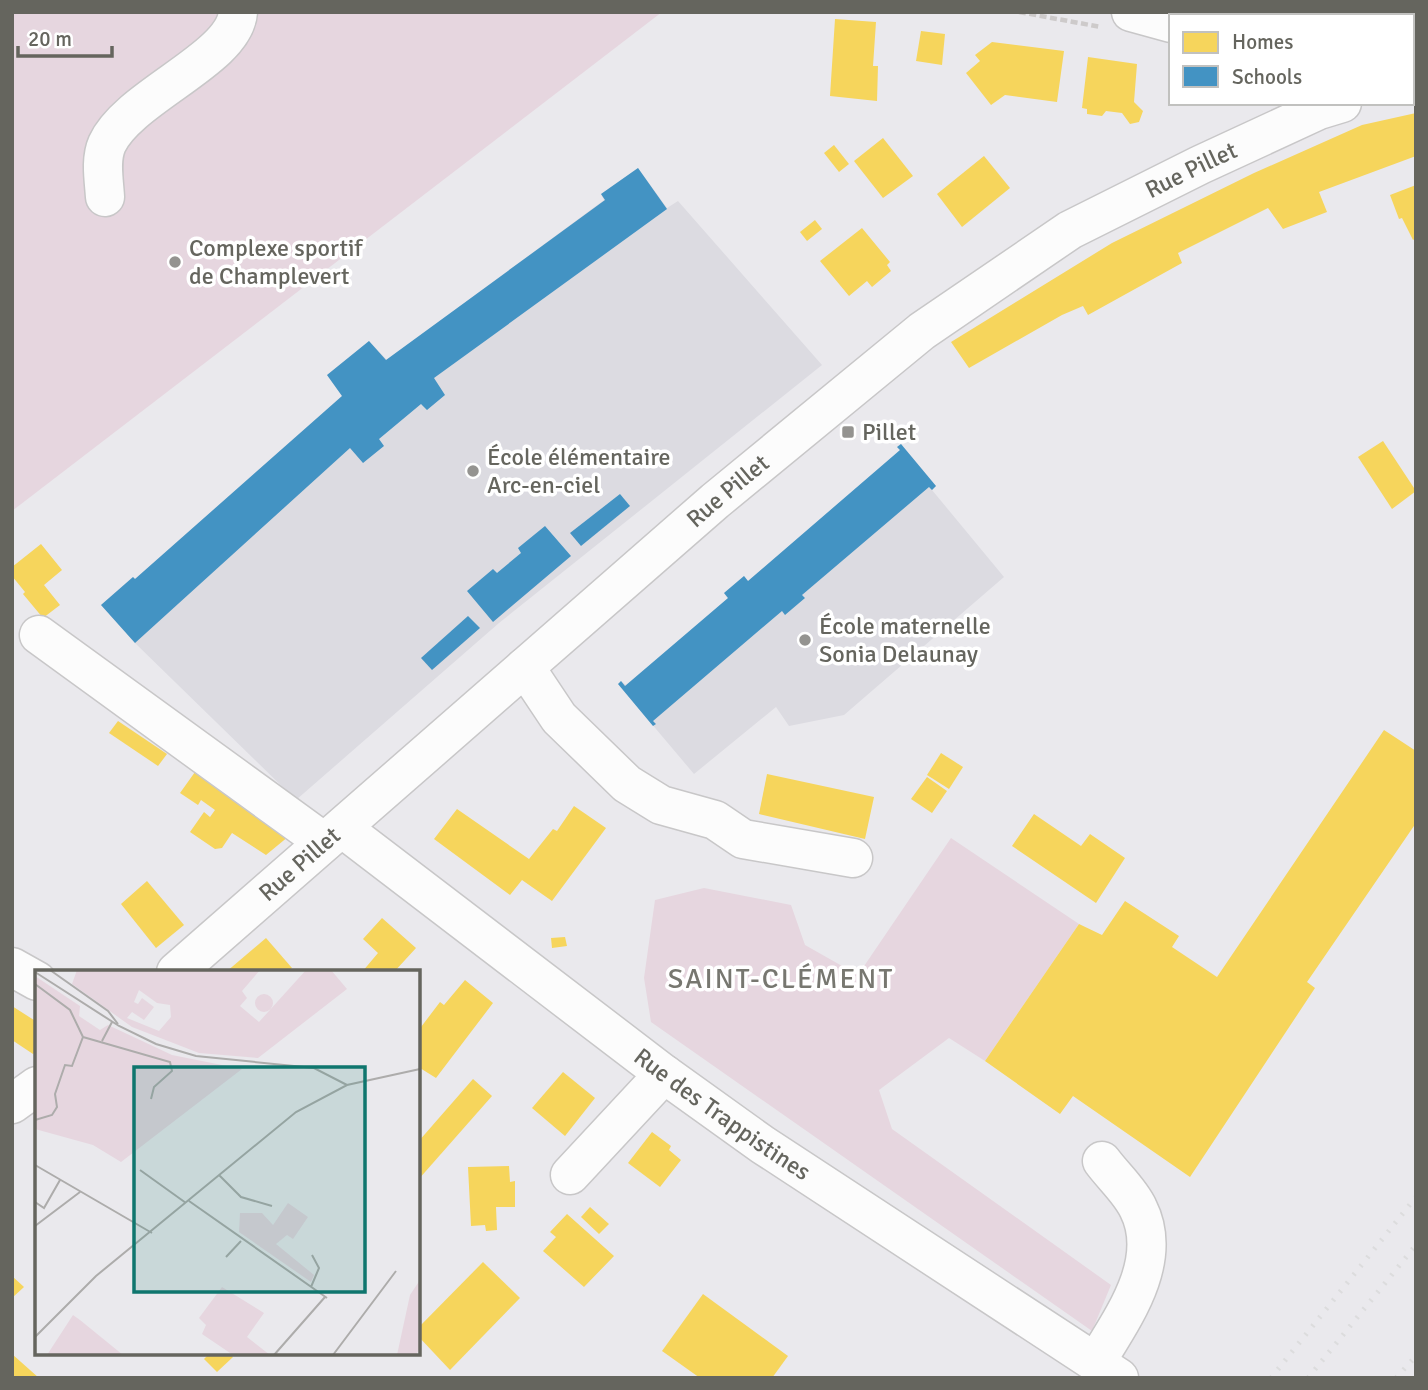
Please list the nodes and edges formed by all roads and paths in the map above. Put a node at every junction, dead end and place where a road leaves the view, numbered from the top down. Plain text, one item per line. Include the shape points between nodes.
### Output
1 (238, 12) edge
2 (1019, 12) edge
3 (1118, 20) edge
4 (1169, 23) edge
5 (1324, 106) edge
6 (105, 197) dead end
7 (39, 635) dead end
8 (525, 667) junction
9 (333, 835) junction
10 (853, 858) dead end
11 (12, 967) edge
12 (178, 970) edge
13 (35, 980) edge
14 (664, 1074) junction
15 (35, 1087) edge
16 (12, 1104) edge
17 (1102, 1161) dead end
18 (570, 1175) dead end
19 (1107, 1370) edge

1 - 6 street via 237,22 213,51 123,119 107,145
2 - 3 path
3 - 4 street
5 - 8 street, Rue Pillet via 1070,230 922,331 715,501
7 - 9 street, Rue des Trappistines
8 - 9 street, Rue Pillet
8 - 10 street via 559,719 627,784 661,805 715,820 743,839
9 - 12 street, Rue Pillet
9 - 14 street, Rue des Trappistines
11 - 13 street
14 - 18 street
14 - 19 street, Rue des Trappistines via 762,1144
15 - 16 street
17 - 19 street via 1139,1208 1147,1241 1137,1294

